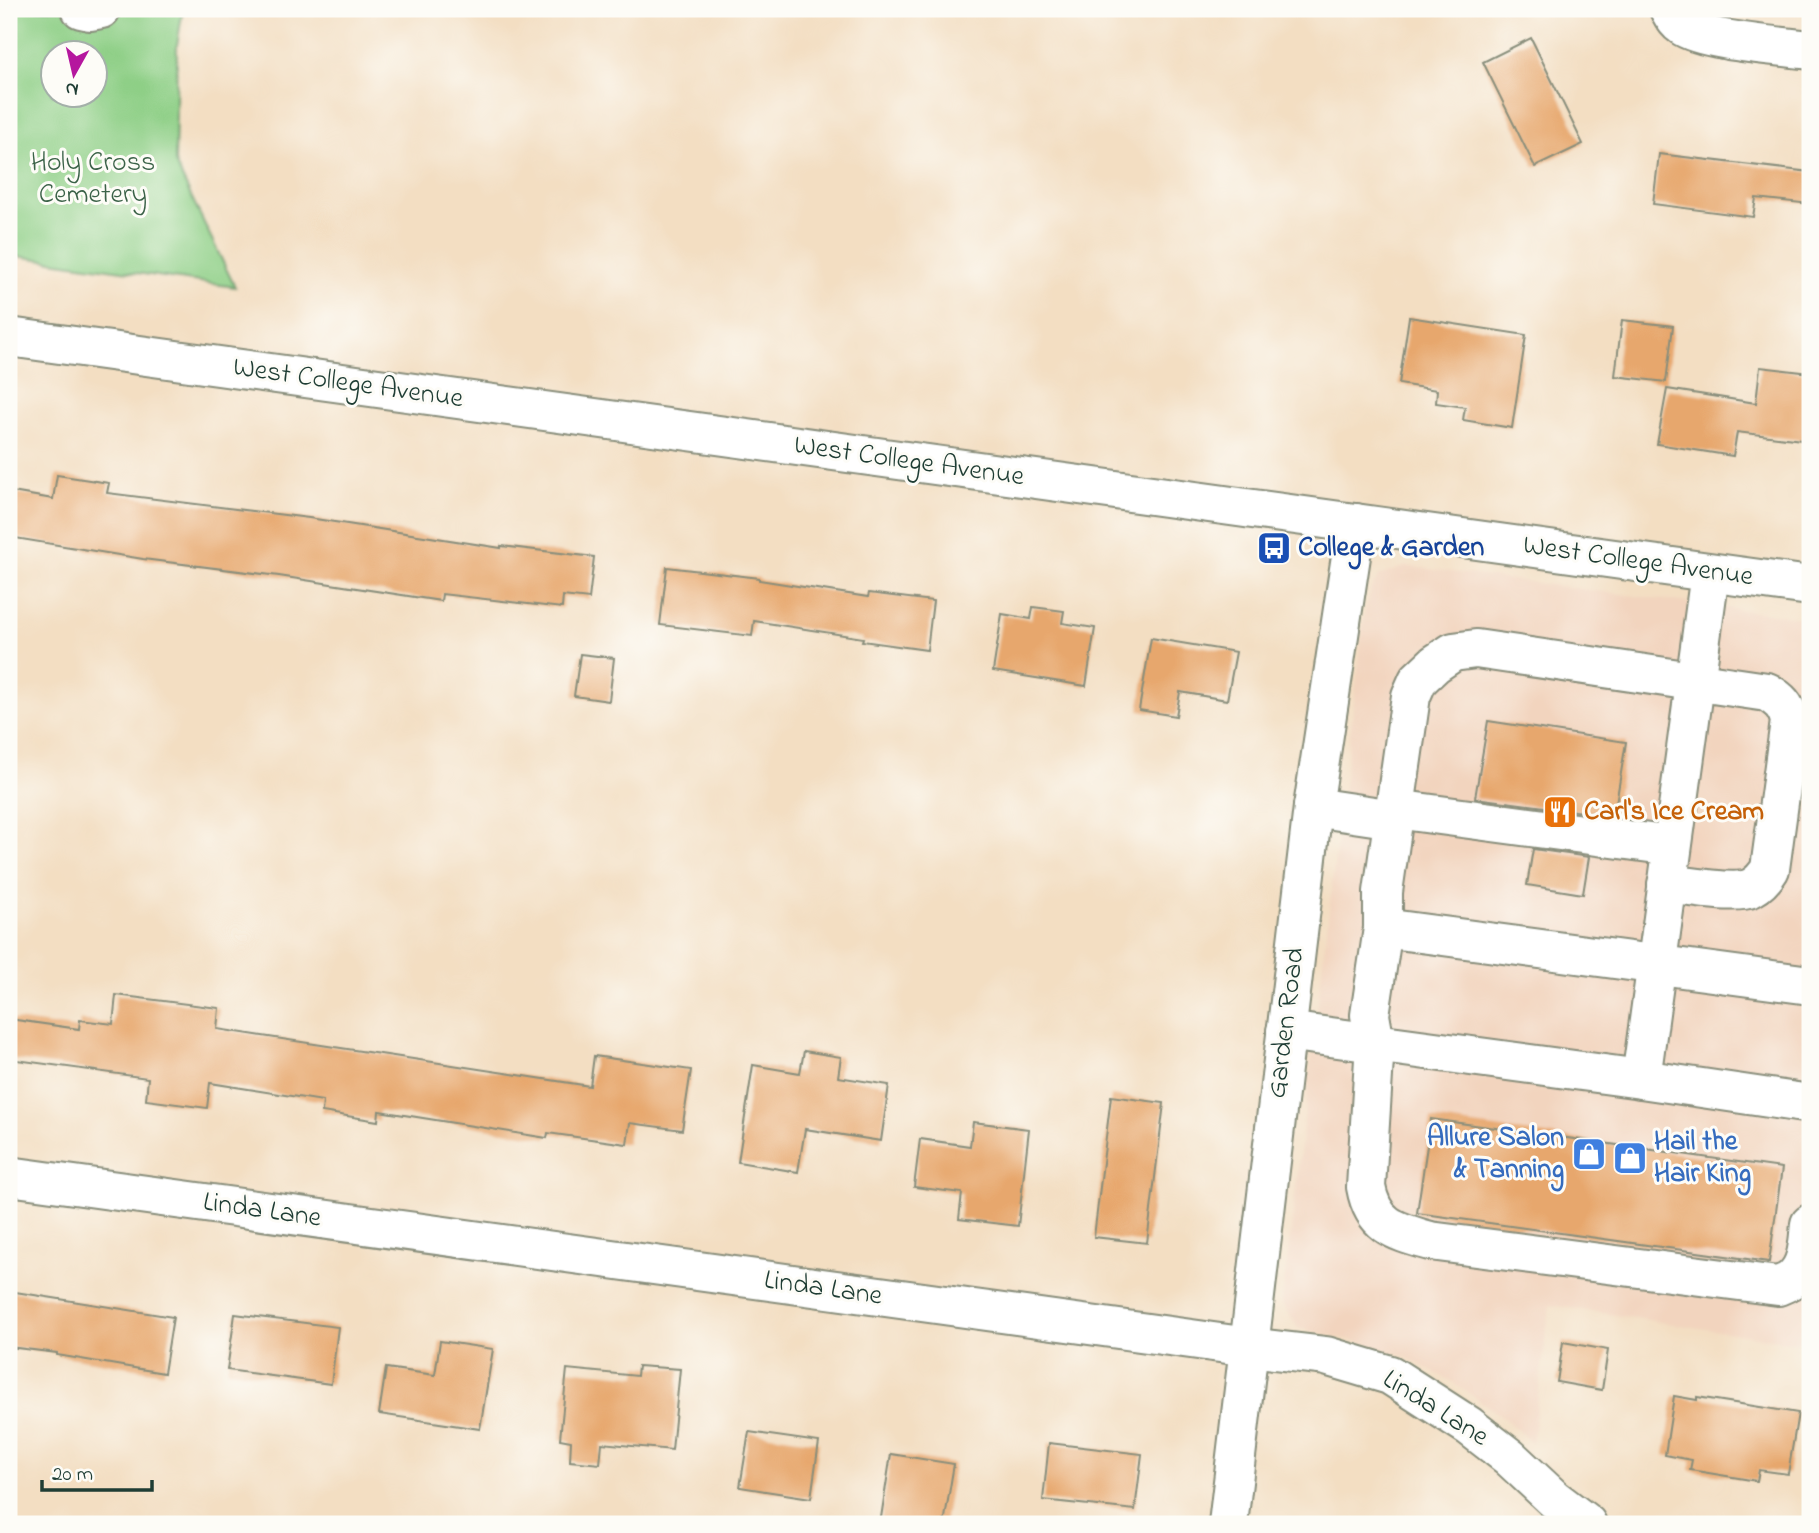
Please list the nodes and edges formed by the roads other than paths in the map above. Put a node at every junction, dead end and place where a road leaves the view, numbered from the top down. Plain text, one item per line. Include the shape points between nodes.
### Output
1 (81, 9) edge
2 (101, 9) edge
3 (1671, 13) edge
4 (1810, 50) edge
5 (9, 337) edge
6 (1356, 523) junction
7 (1710, 573) junction
8 (1810, 586) edge
9 (1694, 681) junction
10 (1313, 807) junction
11 (1394, 814) junction
12 (1672, 846) junction
13 (1667, 884) junction
14 (1383, 928) junction
15 (1656, 964) junction
16 (1810, 985) edge
17 (1286, 1031) junction
18 (1376, 1043) junction
19 (1641, 1079) junction
20 (1810, 1104) edge
21 (9, 1176) edge
22 (1810, 1224) edge
23 (1249, 1347) junction
24 (1228, 1524) edge
25 (1587, 1524) edge

1 - 2 street
3 - 4 street via 1695,33
5 - 6 street, West College Avenue
6 - 7 street, West College Avenue
6 - 10 street, Garden Road
7 - 8 street, West College Avenue
7 - 9 street
9 - 11 street via 1476,649 1453,652 1418,680 1411,696
9 - 12 street
9 - 13 street via 1767,692 1787,707 1790,721 1770,869 1764,878 1741,891
10 - 11 street
10 - 17 street, Garden Road
11 - 12 street
11 - 14 street
12 - 13 street
13 - 15 street
14 - 15 street
14 - 18 street via 1370,1015
15 - 16 street
15 - 19 street
17 - 18 street
17 - 23 street, Garden Road
18 - 19 street
18 - 22 street via 1366,1187 1376,1215 1400,1233 1430,1241 1778,1286 1792,1280 1802,1266
19 - 20 street
21 - 23 street, Linda Lane
23 - 24 street, Garden Road
23 - 25 street, Linda Lane via 1326,1356 1390,1375 1469,1426

